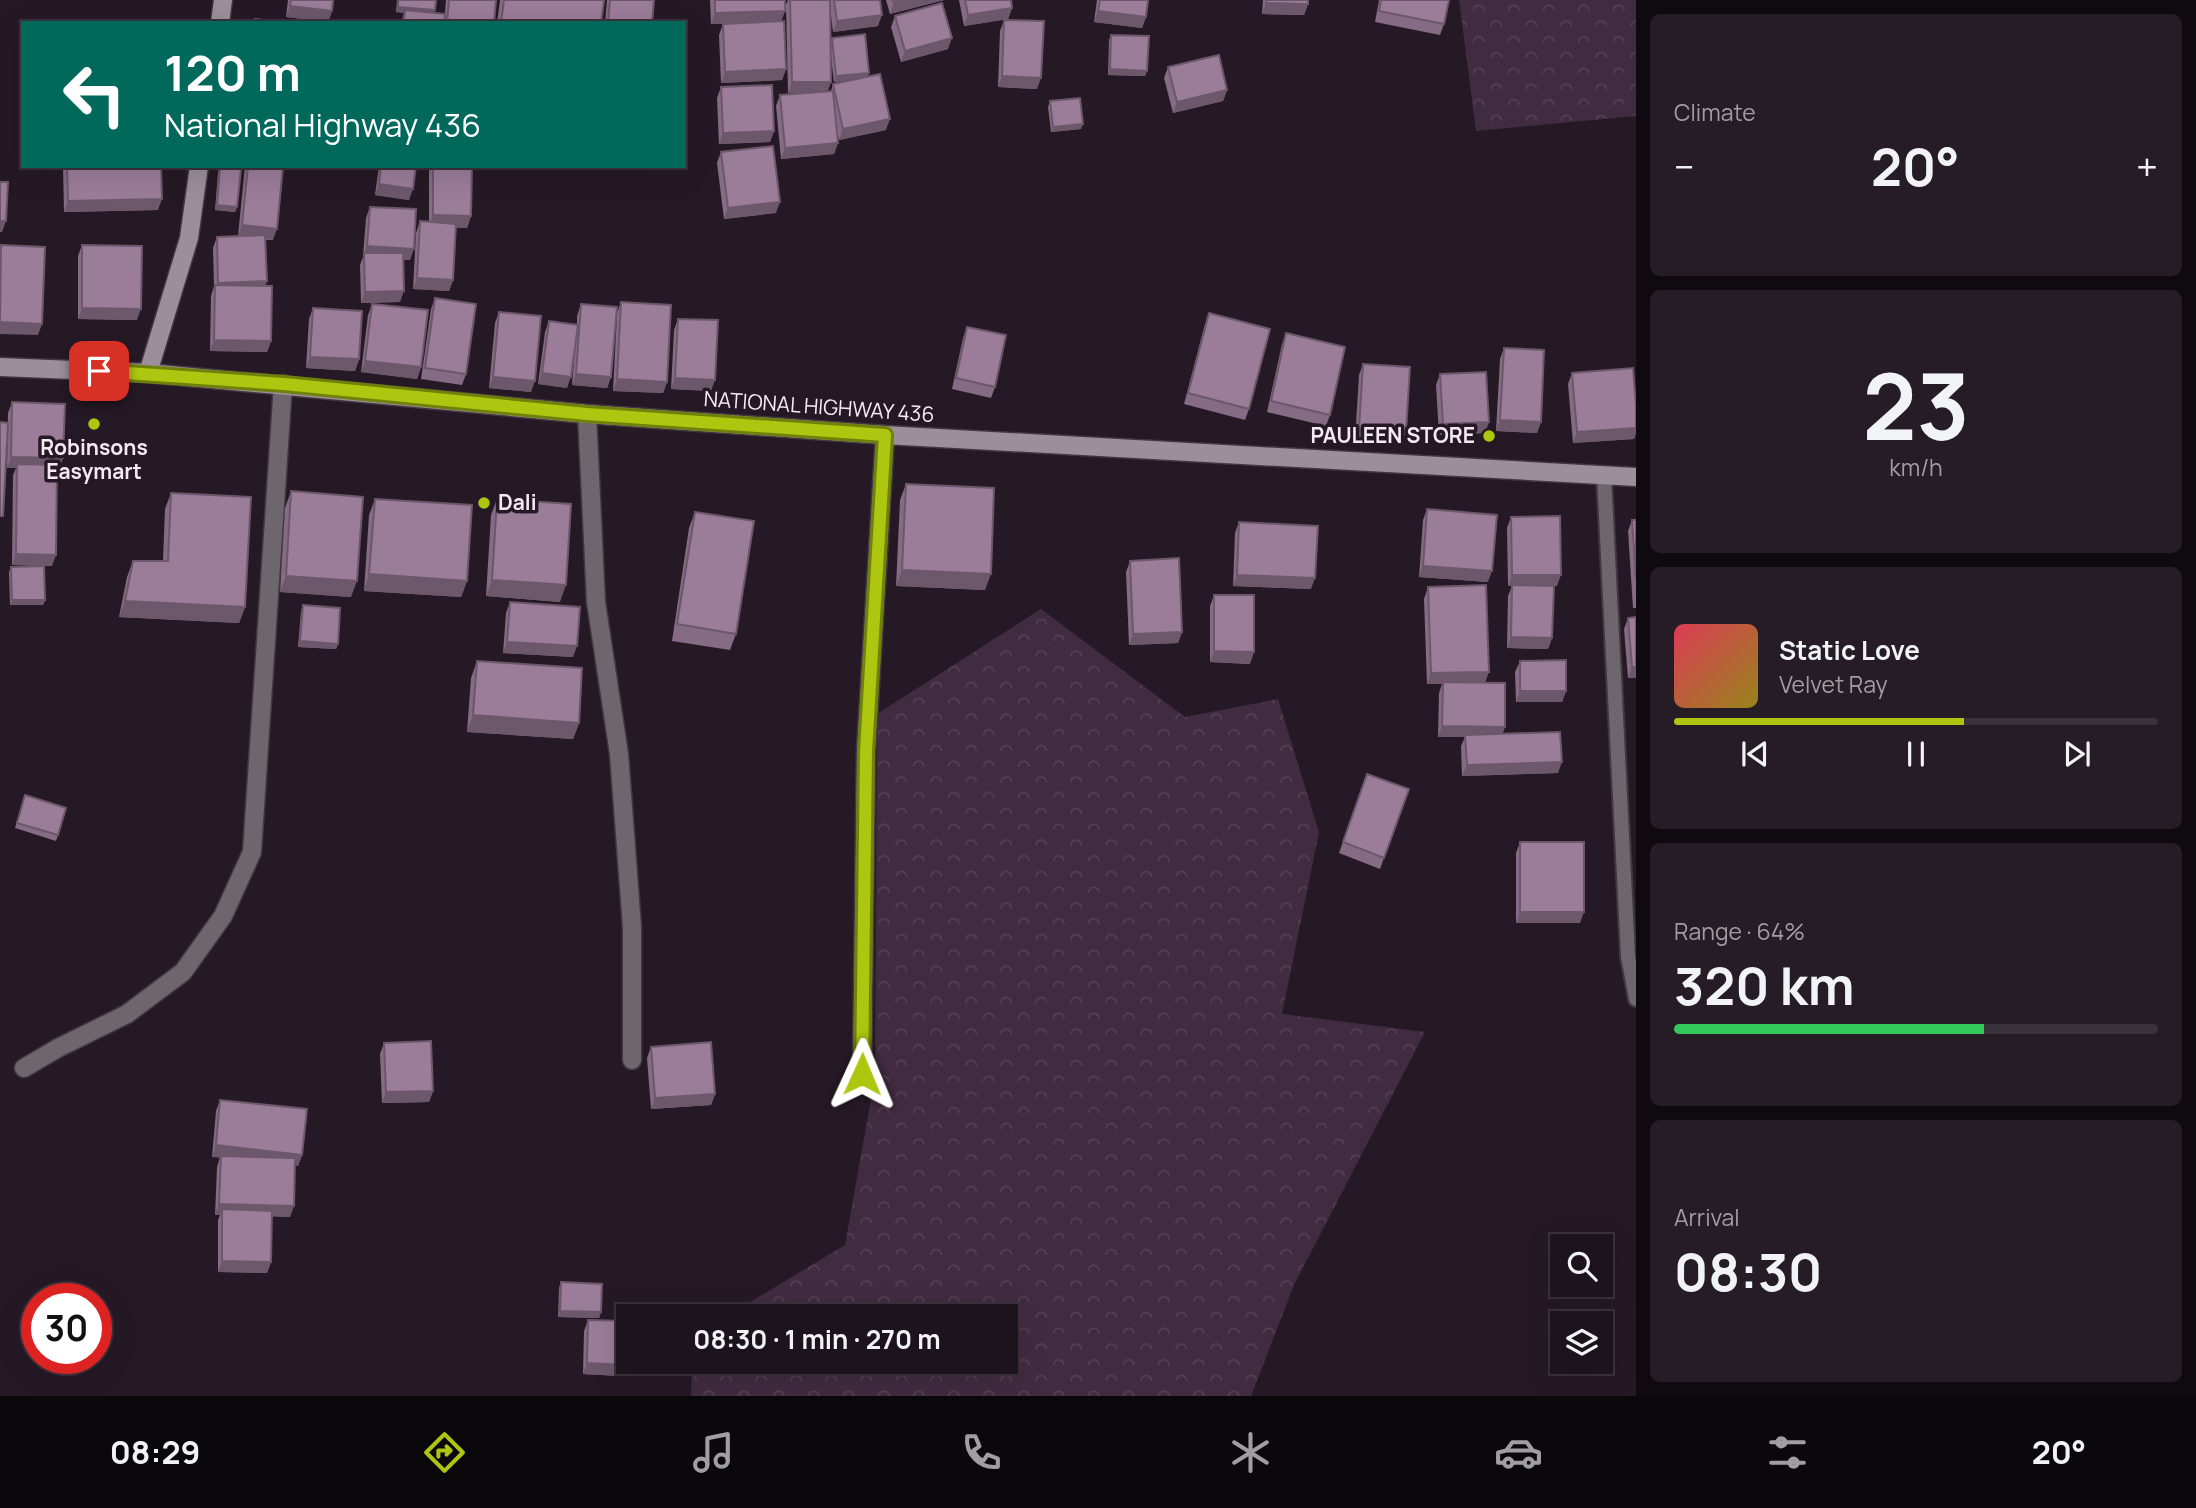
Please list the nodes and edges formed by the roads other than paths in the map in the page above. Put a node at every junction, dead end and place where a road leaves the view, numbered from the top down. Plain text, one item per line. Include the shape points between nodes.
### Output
1 (223, 0) edge
2 (220, 21) edge
3 (199, 168) edge
4 (0, 367) edge
5 (148, 373) junction
6 (284, 384) junction
7 (587, 414) junction
8 (885, 435) junction
9 (1604, 476) junction
10 (1636, 477) edge
11 (1636, 999) edge
12 (632, 1060) dead end
13 (24, 1068) dead end
14 (862, 1074) dead end

1 - 2 main road
3 - 5 main road via 189,238
4 - 5 main road, NATIONAL HIGHWAY 436
5 - 6 main road, NATIONAL HIGHWAY 436
6 - 7 main road, NATIONAL HIGHWAY 436
6 - 13 street via 252,852 223,916 183,972 127,1014
7 - 8 main road, NATIONAL HIGHWAY 436
7 - 12 street via 596,602 619,754 632,927
8 - 9 main road, NATIONAL HIGHWAY 436
8 - 14 street via 866,751
9 - 10 main road, NATIONAL HIGHWAY 436
9 - 11 lane via 1628,956

